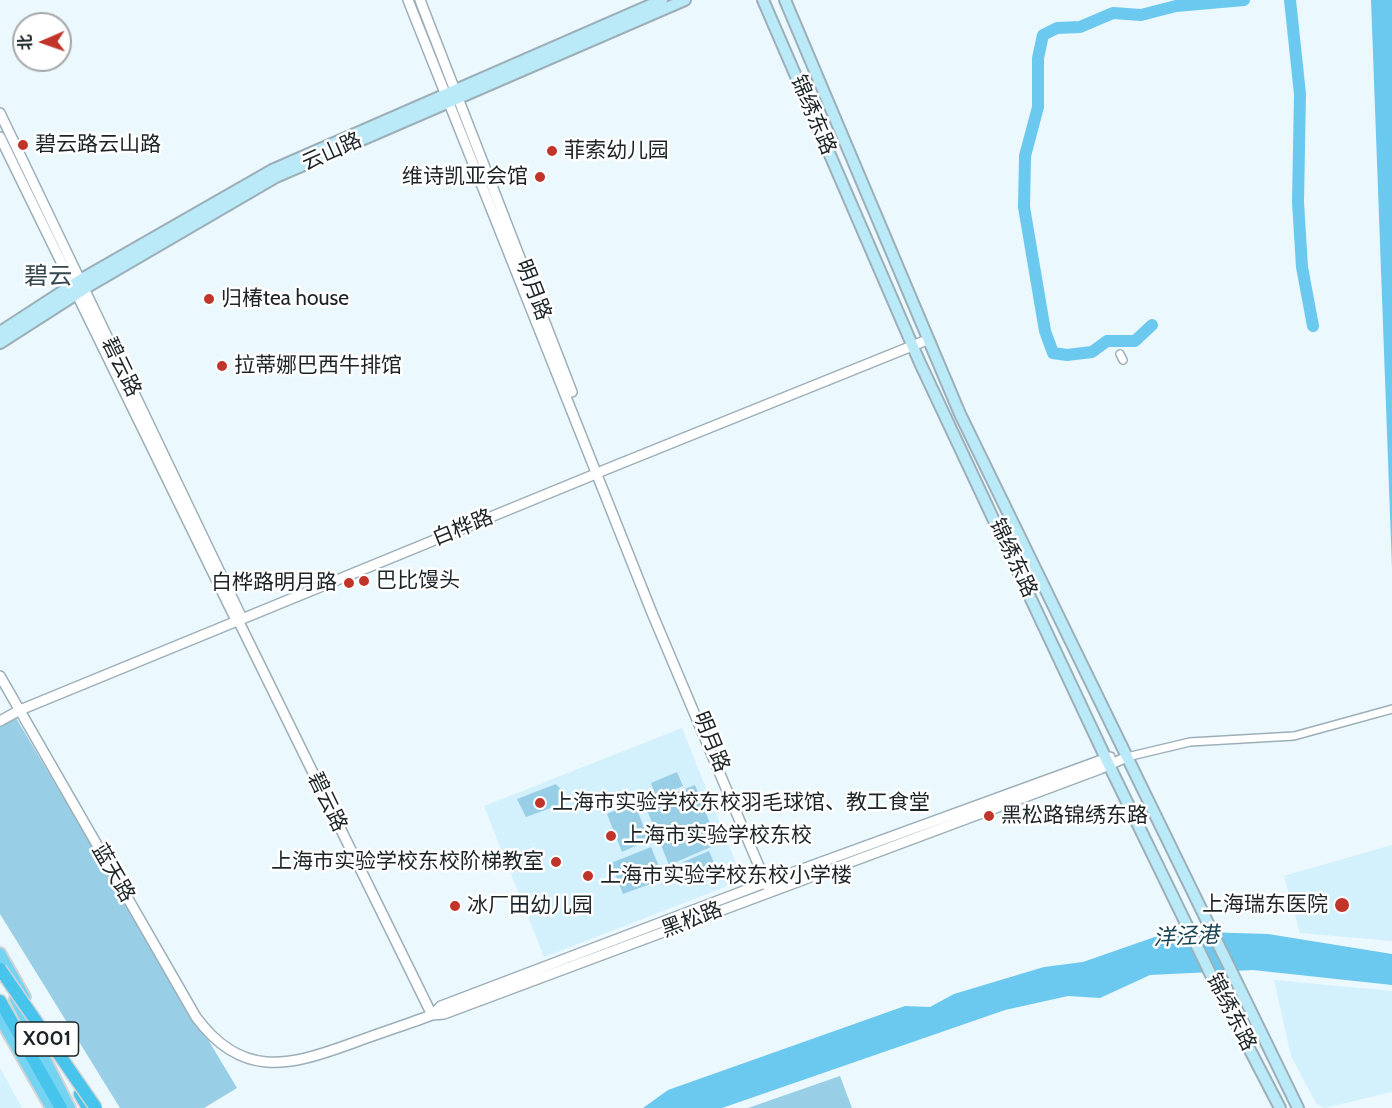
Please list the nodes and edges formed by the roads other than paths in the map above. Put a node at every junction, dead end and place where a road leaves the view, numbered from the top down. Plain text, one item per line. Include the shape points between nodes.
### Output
1 (408, 0) edge
2 (420, 0) edge
3 (662, 0) edge
4 (685, 0) edge
5 (763, 0) edge
6 (785, 0) edge
7 (452, 95) junction
8 (0, 113) edge
9 (0, 137) edge
10 (78, 287) junction
11 (0, 332) edge
12 (927, 340) junction
13 (0, 344) edge
14 (912, 346) junction
15 (600, 472) junction
16 (238, 620) junction
17 (0, 676) edge
18 (1392, 709) edge
19 (20, 710) junction
20 (2, 720) edge
21 (1132, 755) junction
22 (1108, 761) junction
23 (767, 885) junction
24 (0, 953) edge
25 (0, 969) edge
26 (0, 1001) edge
27 (432, 1015) junction
28 (0, 1019) edge
29 (242, 1057) joint
30 (1269, 1088) junction
31 (80, 1094) joint
32 (1292, 1096) junction
33 (51, 1108) edge
34 (61, 1108) edge
35 (70, 1108) edge
36 (92, 1108) edge
37 (1269, 1108) edge
38 (1280, 1108) edge
39 (1298, 1108) edge
40 (1309, 1108) edge

1 - 7 street, 明月路
2 - 7 street, 明月路
3 - 7 main road, 云山路
4 - 7 main road, 云山路
5 - 14 main road, 锦绣东路
6 - 12 main road, 锦绣东路
7 - 10 main road, 云山路 via 276,177
7 - 15 street, 明月路
8 - 10 street, 碧云路
9 - 10 street, 碧云路
10 - 11 main road, 云山路
10 - 13 main road, 云山路
10 - 16 street, 碧云路 via 240,614
12 - 14 street, 白桦路
12 - 21 main road, 锦绣东路 via 966,426
14 - 15 street, 白桦路
14 - 22 main road, 锦绣东路
15 - 16 street, 白桦路
15 - 23 street, 明月路 via 649,605
16 - 19 street, 白桦路
16 - 27 street, 碧云路
17 - 19 street, 蓝天路
18 - 21 street via 1294,736 1190,742
19 - 20 street, 白桦路
19 - 29 street, 蓝天路 via 196,1017 224,1047
21 - 22 street
21 - 32 main road, 锦绣东路 via 1207,923
22 - 23 street, 黑松路
22 - 30 main road, 锦绣东路
23 - 27 street, 黑松路 via 444,1014
24 - 31 main road, X001
25 - 35 main road, X001
25 - 36 highway, X001, bridge
26 - 34 highway, X001
27 - 29 street, 黑松路 via 305,1060 282,1064
28 - 33 main road, X001
30 - 37 main road
30 - 38 main road, 锦绣东路
31 - 36 highway
32 - 39 main road, 锦绣东路
32 - 40 main road

